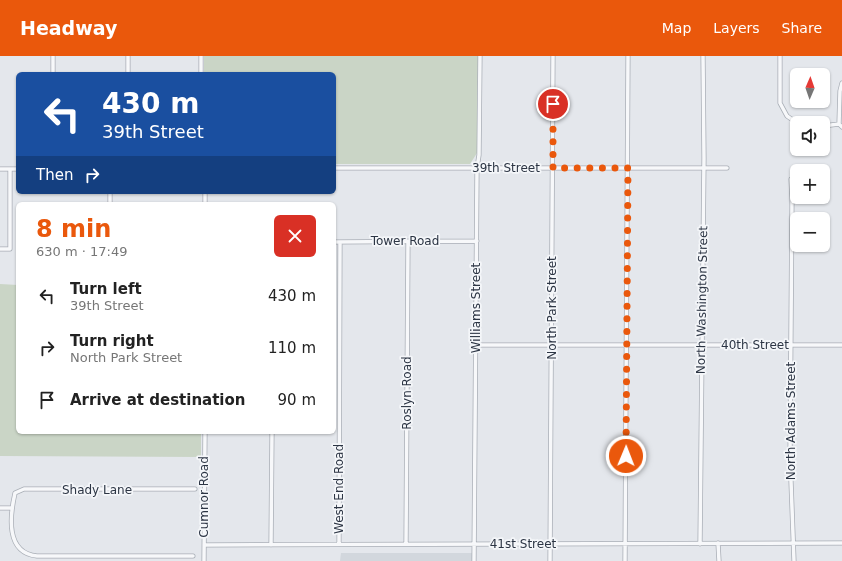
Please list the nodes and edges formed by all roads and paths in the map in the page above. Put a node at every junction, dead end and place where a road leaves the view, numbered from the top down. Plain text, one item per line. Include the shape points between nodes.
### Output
1 (53, 56) edge
2 (128, 56) edge
3 (201, 56) edge
4 (480, 56) edge
5 (553, 56) edge
6 (628, 56) edge
7 (703, 56) edge
8 (780, 56) edge
9 (53, 72) edge
10 (128, 72) edge
11 (201, 72) edge
12 (842, 83) edge
13 (790, 118) edge
14 (840, 126) edge
15 (336, 168) edge
16 (477, 168) junction
17 (553, 168) junction
18 (628, 168) junction
19 (703, 168) junction
20 (727, 168) dead end
21 (0, 169) edge
22 (10, 169) junction
23 (16, 169) edge
24 (792, 204) edge
25 (477, 241) junction
26 (336, 242) edge
27 (340, 242) junction
28 (408, 242) junction
29 (0, 248) edge
30 (476, 345) junction
31 (791, 345) junction
32 (842, 345) edge
33 (552, 346) junction
34 (626, 346) junction
35 (702, 346) junction
36 (204, 434) edge
37 (272, 434) edge
38 (195, 489) dead end
39 (0, 508) edge
40 (12, 508) junction
41 (792, 543) junction
42 (842, 543) edge
43 (271, 544) junction
44 (339, 544) junction
45 (406, 544) junction
46 (474, 544) junction
47 (550, 544) junction
48 (625, 544) junction
49 (700, 544) junction
50 (718, 544) junction
51 (204, 545) junction
52 (194, 556) dead end
53 (204, 561) edge
54 (474, 561) edge
55 (550, 561) edge
56 (625, 561) edge
57 (719, 561) edge
58 (794, 561) edge

1 - 9 street
2 - 10 street
3 - 11 street
4 - 16 street, Williams Street
5 - 17 street, North Park Street
6 - 18 street
7 - 19 street, North Washington Street
8 - 13 street via 780,103
12 - 14 street
15 - 16 street, 39th Street
16 - 17 street, 39th Street
16 - 25 street, Williams Street
17 - 18 street, 39th Street
17 - 33 street, North Park Street
18 - 19 street, 39th Street
18 - 34 street
19 - 20 street, 39th Street
19 - 35 street, North Washington Street
21 - 22 street
22 - 23 street
22 - 29 street via 10,249
24 - 31 street, North Adams Street
25 - 28 street, Tower Road
25 - 30 street, Williams Street
26 - 27 street, Tower Road
27 - 28 street, Tower Road
27 - 44 street, West End Road
28 - 45 street, Roslyn Road
30 - 33 street, 40th Street
30 - 46 street, Williams Street
31 - 32 street, 40th Street
31 - 35 street, 40th Street
31 - 41 street, North Adams Street
33 - 34 street, 40th Street
33 - 47 street, North Park Street
34 - 35 street, 40th Street
34 - 48 street
35 - 49 street, North Washington Street
36 - 51 street, Cumnor Road
37 - 43 street
38 - 40 street, Shady Lane via 24,490 15,493
39 - 40 street
40 - 52 street via 13,539 19,549 30,555
41 - 42 street, 41st Street
41 - 50 street, 41st Street
41 - 58 street, North Adams Street
43 - 44 street, 41st Street
43 - 51 street, 41st Street
44 - 45 street, 41st Street
45 - 46 street, 41st Street
46 - 47 street, 41st Street
46 - 54 street, Williams Street
47 - 48 street, 41st Street
47 - 55 street, North Park Street
48 - 49 street, 41st Street
48 - 56 street
49 - 50 street, 41st Street
50 - 57 street
51 - 53 street, Cumnor Road

